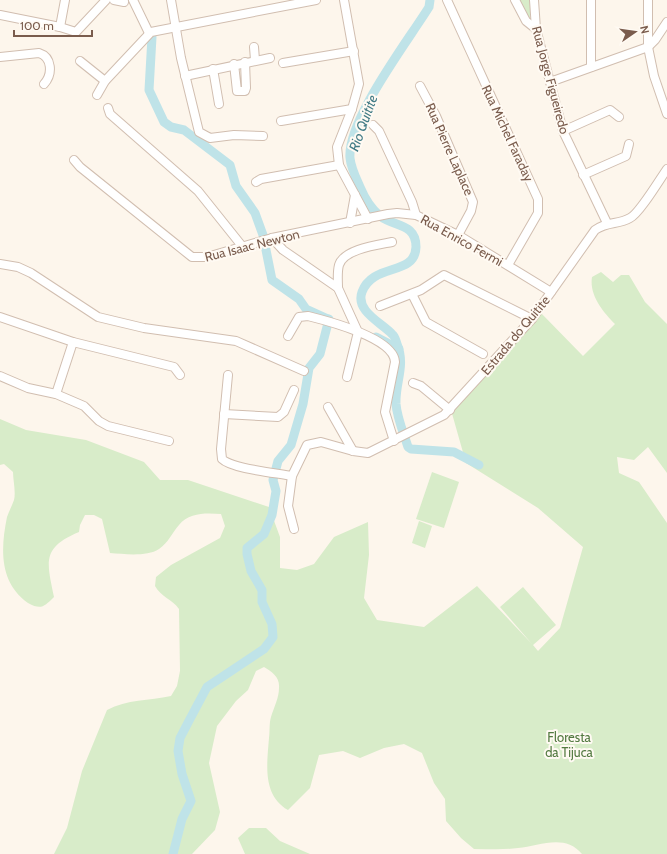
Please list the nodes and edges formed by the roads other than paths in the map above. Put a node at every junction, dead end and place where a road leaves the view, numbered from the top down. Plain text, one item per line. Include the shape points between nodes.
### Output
1 (65, 0) edge
2 (106, 0) edge
3 (114, 0) edge
4 (133, 0) edge
5 (171, 0) edge
6 (316, 0) edge
7 (344, 0) edge
8 (447, 0) edge
9 (514, 0) edge
10 (534, 0) edge
11 (591, 0) edge
12 (648, 0) edge
13 (124, 2) dead end
14 (0, 15) edge
15 (667, 22) edge
16 (176, 26) junction
17 (60, 27) junction
18 (536, 28) junction
19 (149, 33) junction
20 (254, 47) dead end
21 (648, 47) junction
22 (354, 51) junction
23 (0, 57) edge
24 (270, 58) dead end
25 (80, 60) dead end
26 (255, 60) junction
27 (245, 62) junction
28 (283, 63) dead end
29 (234, 64) junction
30 (591, 67) junction
31 (213, 69) junction
32 (186, 76) junction
33 (105, 81) junction
34 (550, 82) junction
35 (44, 84) dead end
36 (420, 86) dead end
37 (97, 95) dead end
38 (219, 104) dead end
39 (108, 108) dead end
40 (352, 109) junction
41 (667, 114) edge
42 (619, 117) dead end
43 (281, 121) dead end
44 (374, 125) dead end
45 (563, 131) junction
46 (263, 136) dead end
47 (628, 144) dead end
48 (74, 160) dead end
49 (340, 165) junction
50 (667, 169) edge
51 (583, 175) junction
52 (256, 182) dead end
53 (355, 195) junction
54 (416, 215) junction
55 (370, 219) junction
56 (350, 223) junction
57 (607, 223) junction
58 (458, 234) junction
59 (271, 238) junction
60 (392, 242) dead end
61 (242, 246) junction
62 (0, 264) edge
63 (508, 265) junction
64 (338, 288) junction
65 (551, 292) junction
66 (412, 294) junction
67 (380, 306) dead end
68 (0, 317) edge
69 (532, 319) junction
70 (356, 328) junction
71 (288, 336) dead end
72 (73, 342) junction
73 (483, 354) dead end
74 (304, 371) dead end
75 (180, 375) dead end
76 (228, 375) dead end
77 (0, 376) edge
78 (347, 377) dead end
79 (413, 383) dead end
80 (294, 390) dead end
81 (56, 394) junction
82 (328, 407) dead end
83 (450, 410) junction
84 (224, 414) junction
85 (169, 441) dead end
86 (394, 441) junction
87 (353, 451) junction
88 (292, 476) junction
89 (294, 529) dead end

1 - 17 street
2 - 17 street via 76,32
3 - 13 street
4 - 19 street
5 - 16 street
6 - 16 street
7 - 22 street
8 - 63 street, Rua Michel Faraday via 538,199 538,213
9 - 18 street via 526,21
10 - 18 street, Rua Jorge Figueiredo
11 - 30 street
12 - 21 street
14 - 17 street
15 - 21 street via 656,40
16 - 19 street
16 - 32 street
18 - 34 street, Rua Jorge Figueiredo
19 - 33 street
20 - 26 street
21 - 30 street
21 - 41 street via 654,76
22 - 28 street
22 - 40 street via 359,84
23 - 35 street via 41,53 50,67
24 - 26 street
25 - 33 street
26 - 27 street
27 - 29 street
27 - 29 street via 246,88 240,92 237,89
29 - 31 street
30 - 34 street
31 - 32 street
31 - 38 street
32 - 46 street via 198,130 202,134 210,138 234,135
33 - 37 street
34 - 45 street, Rua Jorge Figueiredo
36 - 58 street, Rua Pierre Laplace via 436,116 473,202 471,211
39 - 61 street via 110,114 198,191
40 - 43 street
40 - 49 street via 337,147
42 - 45 street via 610,110
44 - 54 street, Rua Enrico Fermi
45 - 51 street, Rua Jorge Figueiredo
47 - 51 street via 626,156
48 - 61 street, Rua Isaac Newton via 135,213 192,257 207,257
49 - 52 street
49 - 53 street
50 - 57 street, Estrada do Quitite via 634,216
51 - 57 street, Rua Jorge Figueiredo
53 - 55 street
53 - 56 street
54 - 55 street, Rua Isaac Newton via 397,213
54 - 58 street, Rua Enrico Fermi
55 - 56 street, Rua Isaac Newton
56 - 59 street, Rua Isaac Newton
57 - 65 street, Estrada do Quitite via 595,230
58 - 63 street, Rua Enrico Fermi
59 - 61 street, Rua Isaac Newton
59 - 64 street via 283,250
60 - 64 street via 348,254 342,259 338,266
62 - 74 street via 18,267 31,273 98,317 144,328 236,341
63 - 65 street, Rua Enrico Fermi
64 - 70 street
65 - 69 street, Estrada do Quitite
66 - 67 street
66 - 69 street via 447,275
66 - 73 street via 426,322
68 - 72 street
69 - 83 street, Estrada do Quitite
70 - 71 street via 302,316
70 - 78 street
70 - 86 street via 388,348 395,359 385,412
72 - 75 street via 174,367
72 - 81 street
76 - 84 street
77 - 81 street via 28,388
79 - 83 street via 421,386
80 - 84 street via 284,412 278,417
81 - 85 street via 84,406 108,426
82 - 87 street
83 - 86 street, Estrada do Quitite
84 - 88 street via 222,459 228,463
86 - 87 street, Estrada do Quitite via 368,453
87 - 88 street, Estrada do Quitite via 321,442 311,443 307,445
88 - 89 street, Estrada do Quitite via 288,506

